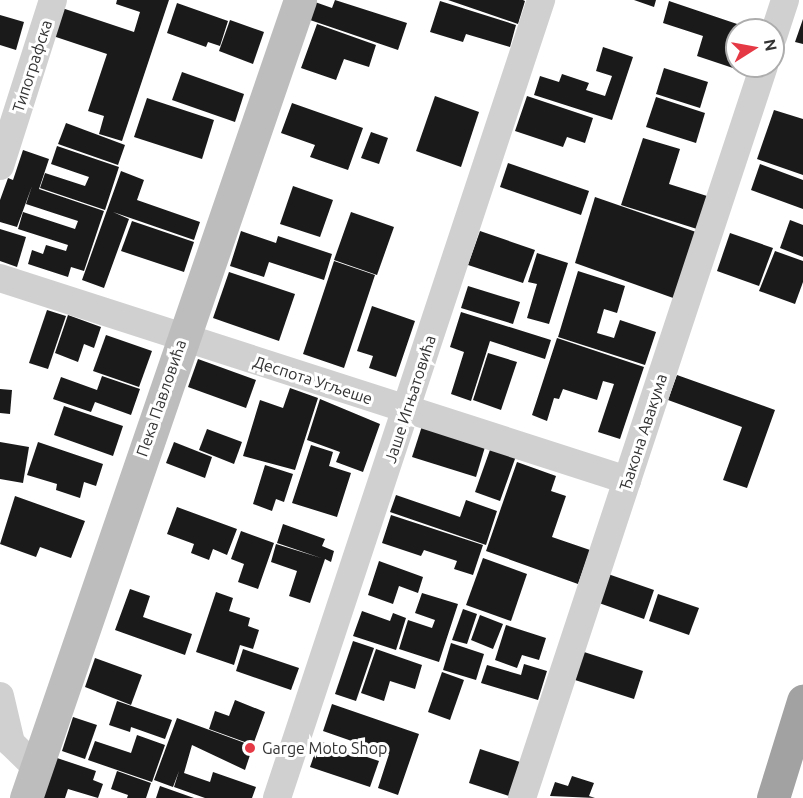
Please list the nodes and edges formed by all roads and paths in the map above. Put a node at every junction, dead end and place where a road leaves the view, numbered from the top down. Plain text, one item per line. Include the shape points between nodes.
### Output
1 (53, 0) edge
2 (300, 0) edge
3 (541, 0) edge
4 (785, 0) edge
5 (779, 18) edge
6 (760, 78) edge
7 (0, 166) edge
8 (0, 278) edge
9 (182, 338) junction
10 (406, 409) junction
11 (627, 480) junction
12 (0, 696) edge
13 (803, 701) edge
14 (36, 767) junction
15 (26, 798) edge
16 (277, 798) edge
17 (522, 798) edge
18 (773, 798) edge

1 - 7 street, Типографска
2 - 9 main road, Пека Павловића
3 - 10 street, Јаше Игњатовића
4 - 5 street
6 - 11 street, Ђакона Авакума
8 - 9 street, Деспота Угљеше
9 - 10 street, Деспота Угљеше
9 - 14 main road, Пека Павловића
10 - 11 street, Деспота Угљеше
10 - 16 street, Јаше Игњатовића
11 - 17 street, Ђакона Авакума
12 - 14 street via 11,743
13 - 18 highway
14 - 15 main road, Пека Павловића

